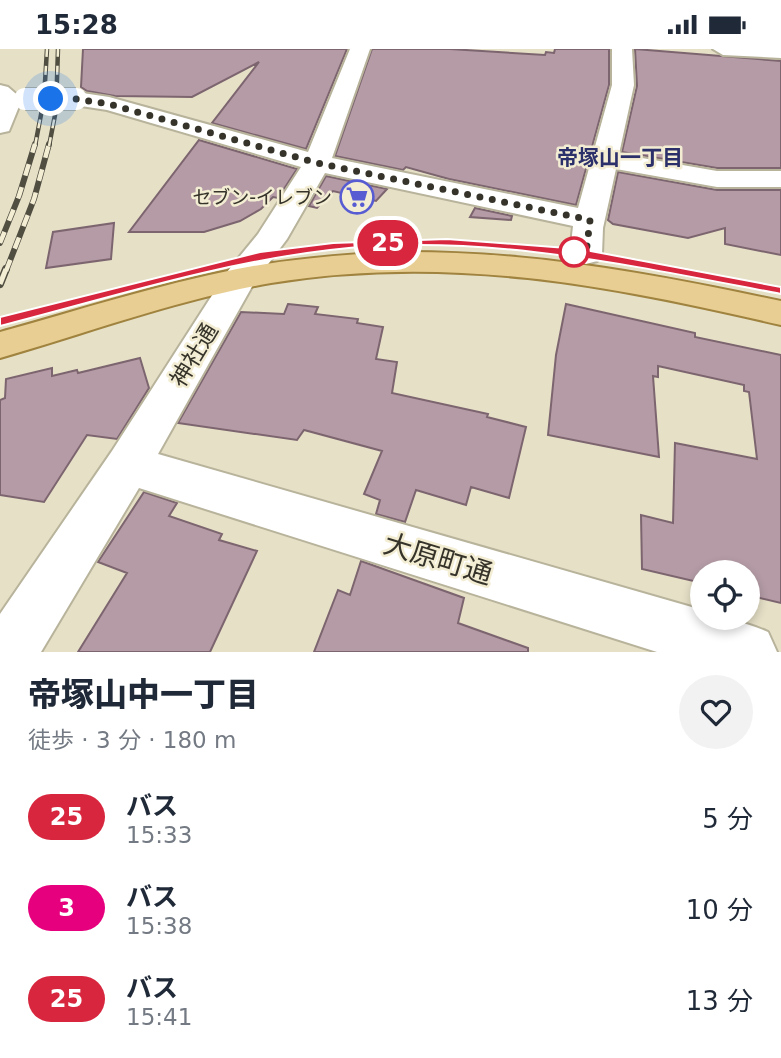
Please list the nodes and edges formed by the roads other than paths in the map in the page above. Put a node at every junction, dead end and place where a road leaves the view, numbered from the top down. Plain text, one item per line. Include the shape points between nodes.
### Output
1 (360, 49) edge
2 (622, 49) edge
3 (723, 49) edge
4 (781, 52) edge
5 (12, 97) edge
6 (0, 126) edge
7 (605, 159) junction
8 (317, 163) junction
9 (781, 179) edge
10 (590, 220) junction
11 (586, 254) junction
12 (250, 267) junction
13 (781, 291) edge
14 (781, 313) edge
15 (8, 331) edge
16 (128, 465) junction
17 (8, 652) edge
18 (748, 652) edge

1 - 8 street, 神社通
2 - 7 street via 623,85
3 - 4 street
5 - 6 street
5 - 8 street, bridge via 109,104
7 - 9 street via 718,179
7 - 10 street
8 - 10 street
8 - 12 street, 神社通
10 - 11 street
11 - 12 main road via 447,242 333,246
11 - 13 main road
12 - 14 main road via 438,261 518,266 660,286
12 - 15 main road
12 - 16 street, 神社通
16 - 17 street, 神社通
16 - 18 street, 大原町通

